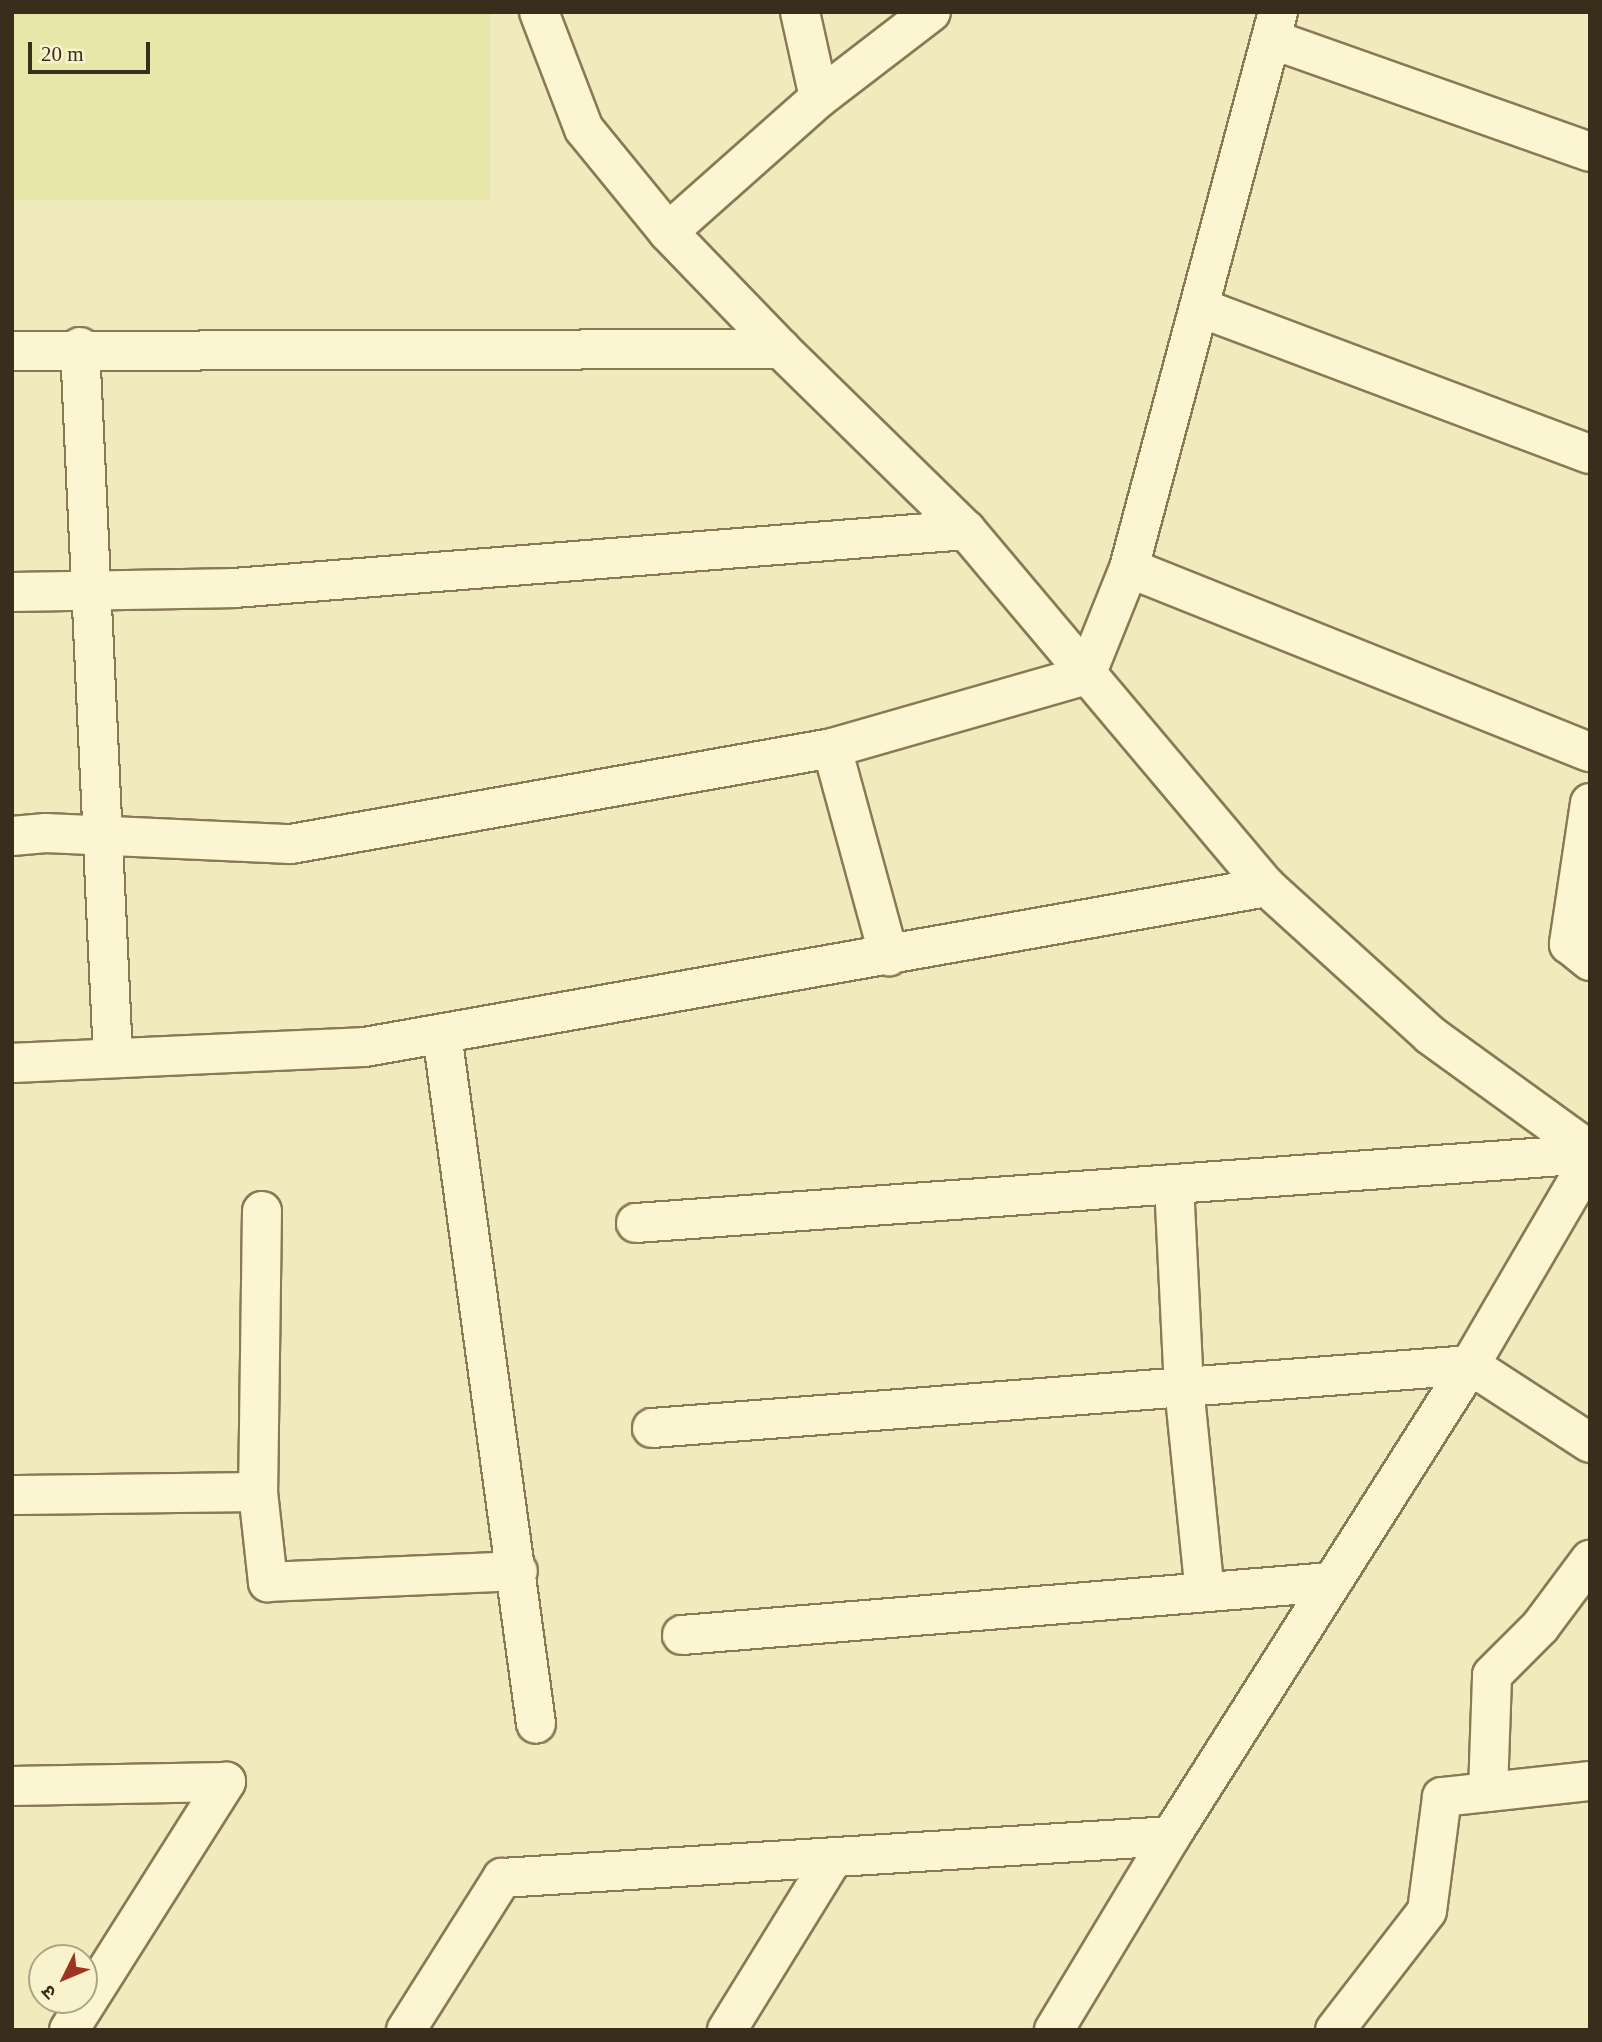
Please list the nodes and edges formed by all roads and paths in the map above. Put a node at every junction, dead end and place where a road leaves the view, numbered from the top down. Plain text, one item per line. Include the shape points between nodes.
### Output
1 (539, 12) edge
2 (800, 12) edge
3 (931, 12) edge
4 (1275, 26) edge
5 (819, 98) junction
6 (1590, 152) edge
7 (668, 232) junction
8 (1201, 308) junction
9 (80, 347) junction
10 (780, 349) junction
11 (12, 351) edge
12 (1590, 454) edge
13 (966, 530) junction
14 (1129, 568) junction
15 (91, 590) junction
16 (12, 592) edge
17 (1086, 675) junction
18 (832, 748) junction
19 (1590, 752) edge
20 (1590, 803) edge
21 (12, 836) edge
22 (106, 836) junction
23 (1267, 887) junction
24 (888, 956) junction
25 (1590, 961) edge
26 (442, 1034) junction
27 (113, 1057) junction
28 (12, 1063) edge
29 (1590, 1152) edge
30 (1590, 1160) edge
31 (1174, 1184) junction
32 (262, 1211) dead end
33 (636, 1223) dead end
34 (1470, 1365) junction
35 (1184, 1387) junction
36 (652, 1428) dead end
37 (1590, 1443) edge
38 (258, 1492) junction
39 (12, 1495) edge
40 (1590, 1560) edge
41 (518, 1571) junction
42 (1331, 1582) junction
43 (1205, 1592) junction
44 (682, 1635) dead end
45 (536, 1724) dead end
46 (1590, 1781) edge
47 (12, 1786) edge
48 (1488, 1792) junction
49 (1171, 1836) junction
50 (834, 1857) junction
51 (69, 2030) edge
52 (406, 2030) edge
53 (727, 2030) edge
54 (1054, 2030) edge
55 (1335, 2030) edge

1 - 7 street via 584,129
2 - 5 street
3 - 5 street
4 - 6 street
4 - 8 street
5 - 7 street
7 - 10 street
8 - 12 street
8 - 14 street
9 - 10 street
9 - 11 street
9 - 15 street
10 - 13 street
13 - 15 street via 234,588
13 - 17 street
14 - 17 street
14 - 19 street
15 - 16 street
15 - 22 street
17 - 18 street
17 - 23 street
18 - 22 street via 290,844
18 - 24 street
20 - 25 street via 1569,944
21 - 22 street
22 - 27 street
23 - 24 street
23 - 29 street via 1430,1035
24 - 26 street
26 - 27 street via 365,1046
26 - 41 street
27 - 28 street
29 - 31 street
30 - 34 street
31 - 33 street
31 - 35 street
32 - 38 street
34 - 35 street
34 - 37 street
34 - 42 street
35 - 36 street
35 - 43 street
38 - 39 street
38 - 41 street via 268,1582
40 - 48 street via 1540,1627 1492,1675
41 - 45 street
42 - 43 street
42 - 49 street
43 - 44 street
46 - 48 street
47 - 51 street via 226,1782
48 - 55 street via 1441,1797 1427,1912
49 - 50 street
49 - 54 street
50 - 52 street via 502,1878
50 - 53 street

